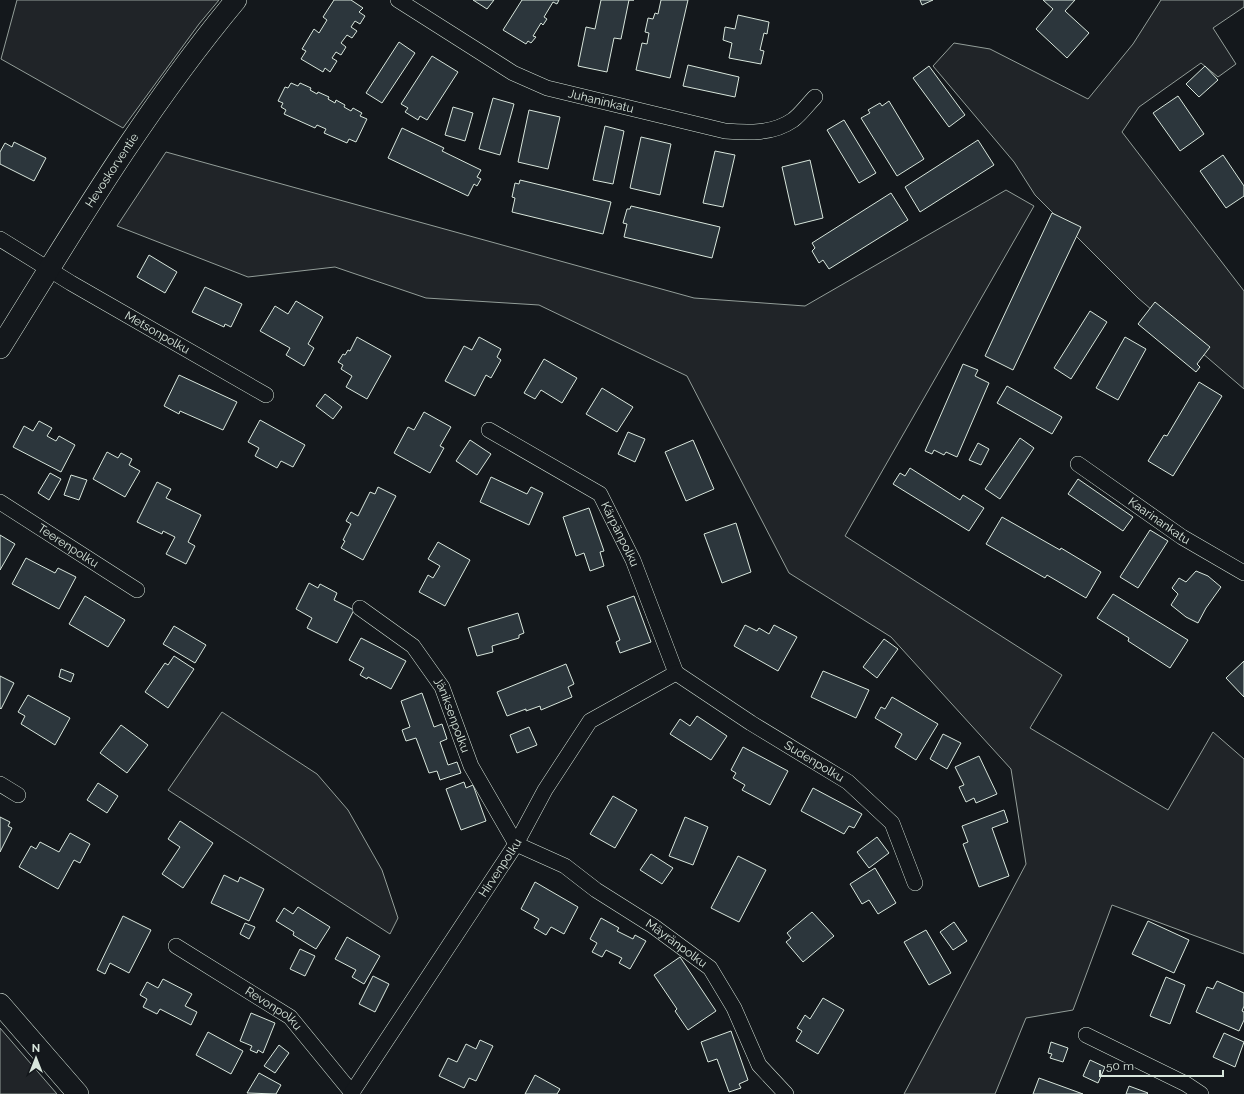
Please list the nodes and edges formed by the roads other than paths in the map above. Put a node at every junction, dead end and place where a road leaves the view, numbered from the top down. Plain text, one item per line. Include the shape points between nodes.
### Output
1 (236, 0) edge
2 (398, 0) edge
3 (815, 97) dead end
4 (0, 239) edge
5 (49, 270) junction
6 (0, 348) edge
7 (266, 395) dead end
8 (489, 430) dead end
9 (1078, 464) dead end
10 (0, 502) edge
11 (1244, 573) edge
12 (137, 590) dead end
13 (360, 608) dead end
14 (676, 673) junction
15 (0, 784) edge
16 (18, 795) dead end
17 (516, 844) junction
18 (915, 883) dead end
19 (176, 946) dead end
20 (0, 1004) edge
21 (1086, 1035) dead end
22 (78, 1094) edge
23 (352, 1094) edge
24 (786, 1094) edge
25 (1201, 1094) edge

1 - 5 street, Hevoskorventie via 203,40 121,155
2 - 3 street, Juhaninkatu via 513,73 547,88 726,131 748,133 771,130 793,120
4 - 5 street, Metsonpolku
5 - 6 street, Hevoskorventie
5 - 7 street, Metsonpolku
8 - 14 street, Kärpänpolku via 600,494 633,560
9 - 11 street, Kaarinankatu via 1182,537
10 - 12 street, Teerenpolku
13 - 17 street, Jäniksenpolku via 413,646 442,687 471,766
14 - 17 street, Hirvenpolku via 590,721 545,790
14 - 18 street, Sudenpolku via 751,723 848,782 892,823
15 - 16 street
17 - 23 street, Hirvenpolku
17 - 24 street, Mäyränpolku via 565,866 710,968 734,1008 759,1065
19 - 23 street, Revonpolku via 290,1017
20 - 22 street
21 - 25 street via 1186,1084

